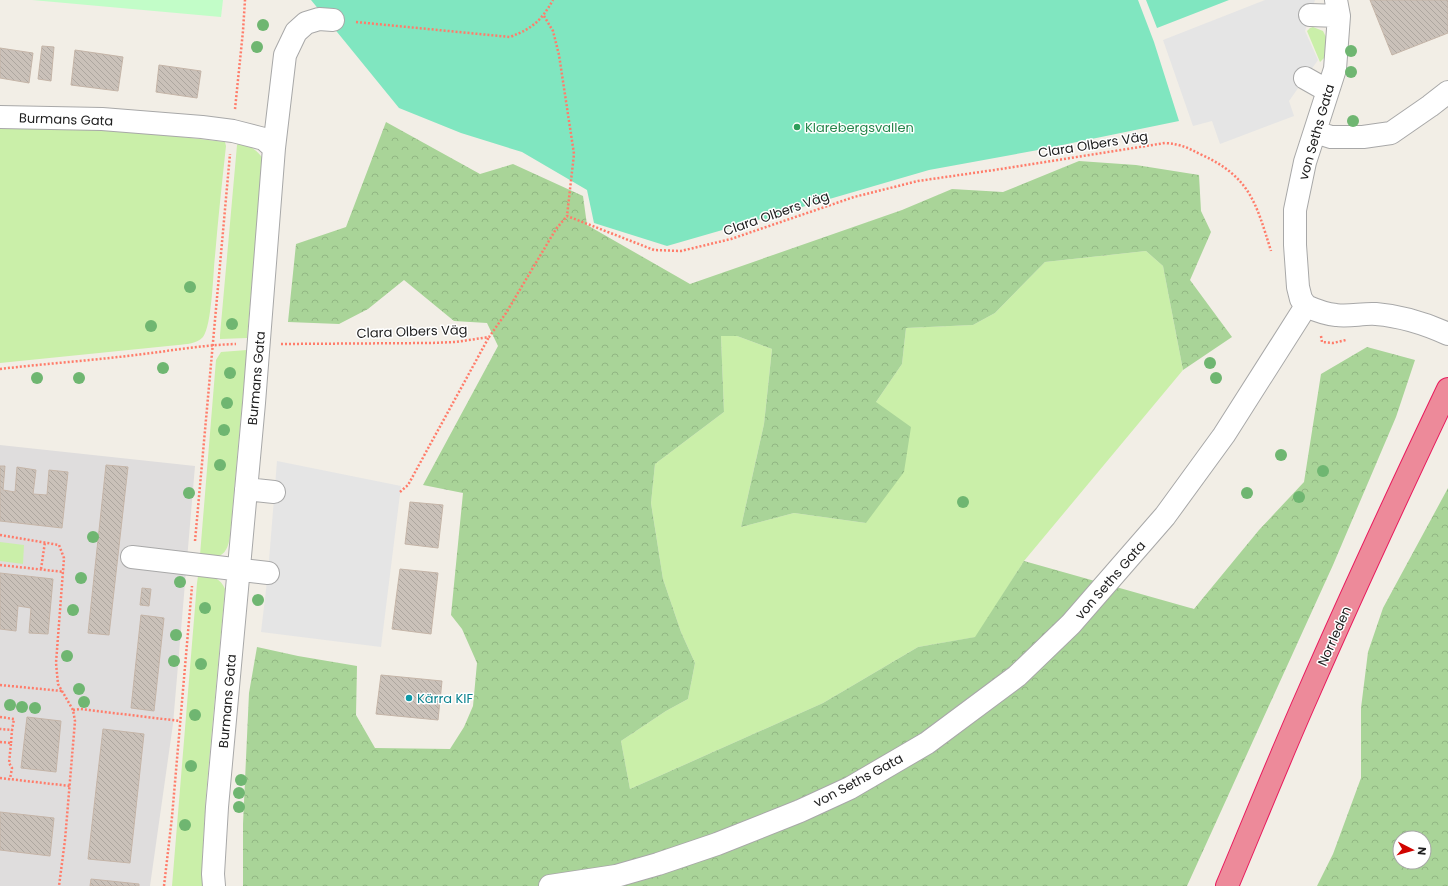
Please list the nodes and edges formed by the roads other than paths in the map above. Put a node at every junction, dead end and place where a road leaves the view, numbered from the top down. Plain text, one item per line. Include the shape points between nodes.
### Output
1 (1337, 8) edge
2 (1310, 15) dead end
3 (334, 20) road end
4 (1305, 78) dead end
5 (1328, 91) junction
6 (1448, 92) edge
7 (0, 117) edge
8 (1315, 132) junction
9 (274, 148) junction
10 (1306, 306) junction
11 (1448, 334) edge
12 (1448, 389) edge
13 (246, 489) junction
14 (274, 492) dead end
15 (132, 557) dead end
16 (239, 570) junction
17 (268, 572) dead end
18 (214, 886) edge
19 (550, 886) edge
20 (1227, 886) edge

1 - 2 street
1 - 5 street, von Seths Gata via 1335,69
3 - 9 street via 320,19 306,23 296,32 285,55
4 - 5 street
5 - 8 street, von Seths Gata
6 - 8 street via 1391,133 1363,137 1331,136
7 - 9 street, Burmans Gata via 102,118 233,131 264,139
8 - 10 street, von Seths Gata via 1305,162 1295,210 1296,273 1301,299
9 - 13 street, Burmans Gata
10 - 11 street via 1336,315 1375,314 1399,318
10 - 19 street, von Seths Gata via 1224,435 1165,516 1071,624 1017,676 928,743 850,788 800,811 658,864 616,876
12 - 20 highway, Norrleden via 1322,663
13 - 14 street
13 - 16 street, Burmans Gata
15 - 16 street
16 - 17 street
16 - 18 street, Burmans Gata via 217,807

